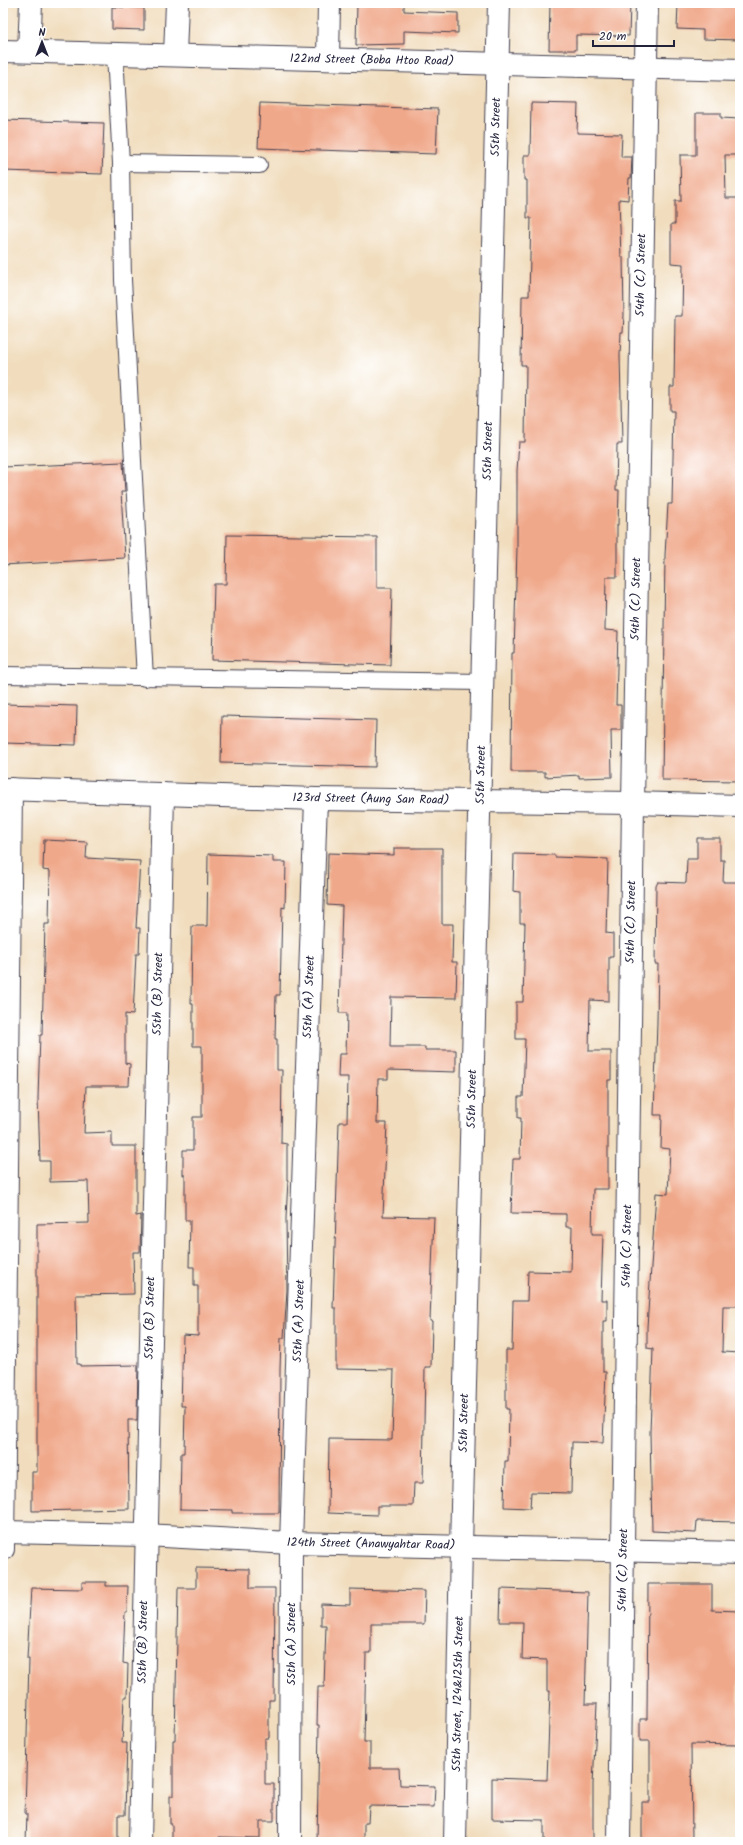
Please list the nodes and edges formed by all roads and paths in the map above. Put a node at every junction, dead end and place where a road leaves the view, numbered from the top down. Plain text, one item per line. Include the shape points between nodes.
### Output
1 (31, 3) edge
2 (177, 3) edge
3 (330, 3) edge
4 (499, 3) edge
5 (647, 3) edge
6 (3, 51) edge
7 (29, 51) junction
8 (115, 54) junction
9 (175, 55) junction
10 (328, 59) junction
11 (498, 63) junction
12 (645, 68) junction
13 (740, 70) edge
14 (121, 163) junction
15 (259, 166) dead end
16 (3, 675) edge
17 (145, 678) junction
18 (483, 682) junction
19 (7, 789) edge
20 (163, 794) junction
21 (316, 799) junction
22 (480, 801) junction
23 (633, 803) junction
24 (740, 806) edge
25 (3, 1532) edge
26 (145, 1535) junction
27 (291, 1543) junction
28 (461, 1547) junction
29 (3, 1548) edge
30 (623, 1551) junction
31 (740, 1553) edge
32 (140, 1842) edge
33 (290, 1842) edge
34 (455, 1842) edge
35 (619, 1842) edge

1 - 7 street
2 - 9 street
3 - 10 street
4 - 11 street, 55th Street
5 - 12 street, 54th (C) Street
6 - 7 street, 122nd Street (Boba Htoo Road)
7 - 8 street, 122nd Street (Boba Htoo Road)
8 - 9 street, 122nd Street (Boba Htoo Road)
8 - 14 lane
9 - 10 street, 122nd Street (Boba Htoo Road)
10 - 11 street, 122nd Street (Boba Htoo Road)
11 - 12 street, 122nd Street (Boba Htoo Road)
11 - 18 street, 55th Street
12 - 13 street, 122nd Street (Boba Htoo Road)
12 - 23 street, 54th (C) Street
14 - 15 lane
14 - 17 lane via 123,280
16 - 17 lane
17 - 18 lane
18 - 22 street, 55th Street
19 - 20 street, 123rd Street (Aung San Road)
19 - 25 street
20 - 21 street, 123rd Street (Aung San Road)
20 - 26 street, 55th (B) Street
21 - 22 street, 123rd Street (Aung San Road)
21 - 27 street, 55th (A) Street
22 - 23 street, 123rd Street (Aung San Road)
22 - 28 street, 55th Street
23 - 24 street, 123rd Street (Aung San Road)
23 - 30 street, 54th (C) Street
25 - 26 street, 124th Street (Anawyahtar Road)
25 - 29 street
26 - 27 street, 124th Street (Anawyahtar Road)
26 - 32 street, 55th (B) Street
27 - 28 street, 124th Street (Anawyahtar Road)
27 - 33 street, 55th (A) Street
28 - 30 street, 124th Street (Anawyahtar Road)
28 - 34 street, 55th Street, 124&125th Street
30 - 31 street, 124th Street (Anawyahtar Road)
30 - 35 street, 54th (C) Street

